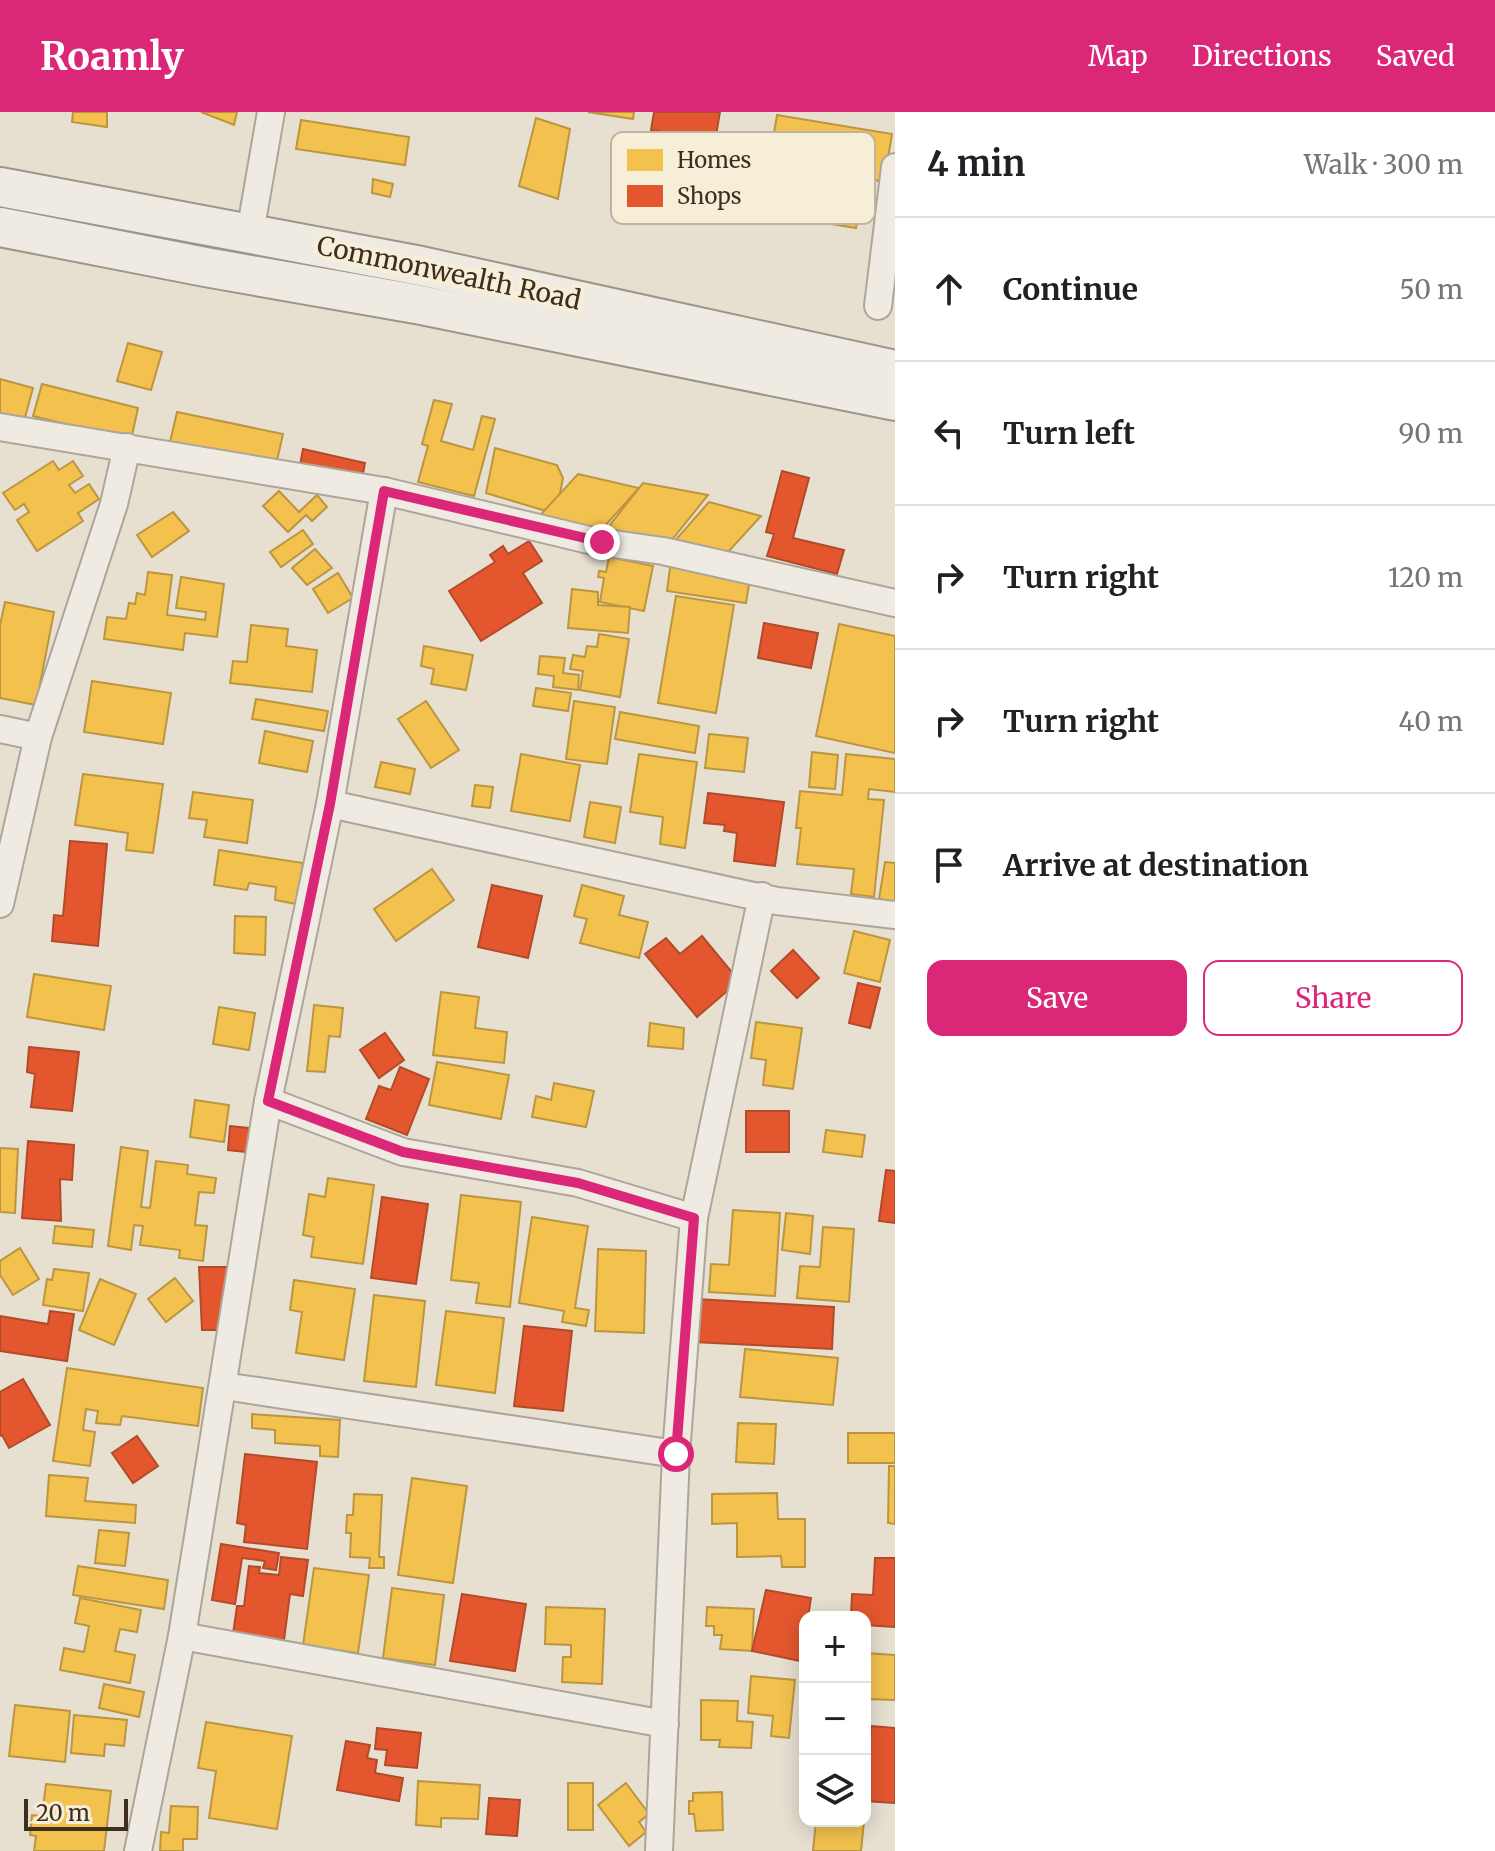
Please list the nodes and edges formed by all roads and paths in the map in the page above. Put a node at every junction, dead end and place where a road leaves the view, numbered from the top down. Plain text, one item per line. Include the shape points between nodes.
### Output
1 (271, 112) edge
2 (895, 167) edge
3 (0, 187) edge
4 (0, 227) edge
5 (250, 233) junction
6 (878, 306) dead end
7 (895, 370) edge
8 (895, 401) edge
9 (0, 427) edge
10 (127, 447) junction
11 (384, 491) junction
12 (895, 603) edge
13 (0, 729) edge
14 (38, 737) junction
15 (330, 804) junction
16 (762, 896) junction
17 (0, 904) edge
18 (895, 915) edge
19 (268, 1101) junction
20 (694, 1218) junction
21 (224, 1386) junction
22 (676, 1454) junction
23 (182, 1636) junction
24 (665, 1724) junction
25 (138, 1851) edge
26 (659, 1851) edge

1 - 5 street
2 - 6 street
3 - 5 main road, Commonwealth Road
4 - 8 main road, Commonwealth Road
5 - 7 main road, Commonwealth Road
9 - 10 street
10 - 11 street
10 - 14 street via 114,504
11 - 12 street via 593,541 663,551
11 - 15 street
13 - 14 street
14 - 17 street
15 - 16 street
15 - 19 street
16 - 18 street
16 - 20 street
19 - 20 street via 403,1152 578,1183
19 - 21 street
20 - 22 street
21 - 22 street
21 - 23 street
22 - 24 street
23 - 24 street
23 - 25 street
24 - 26 street

